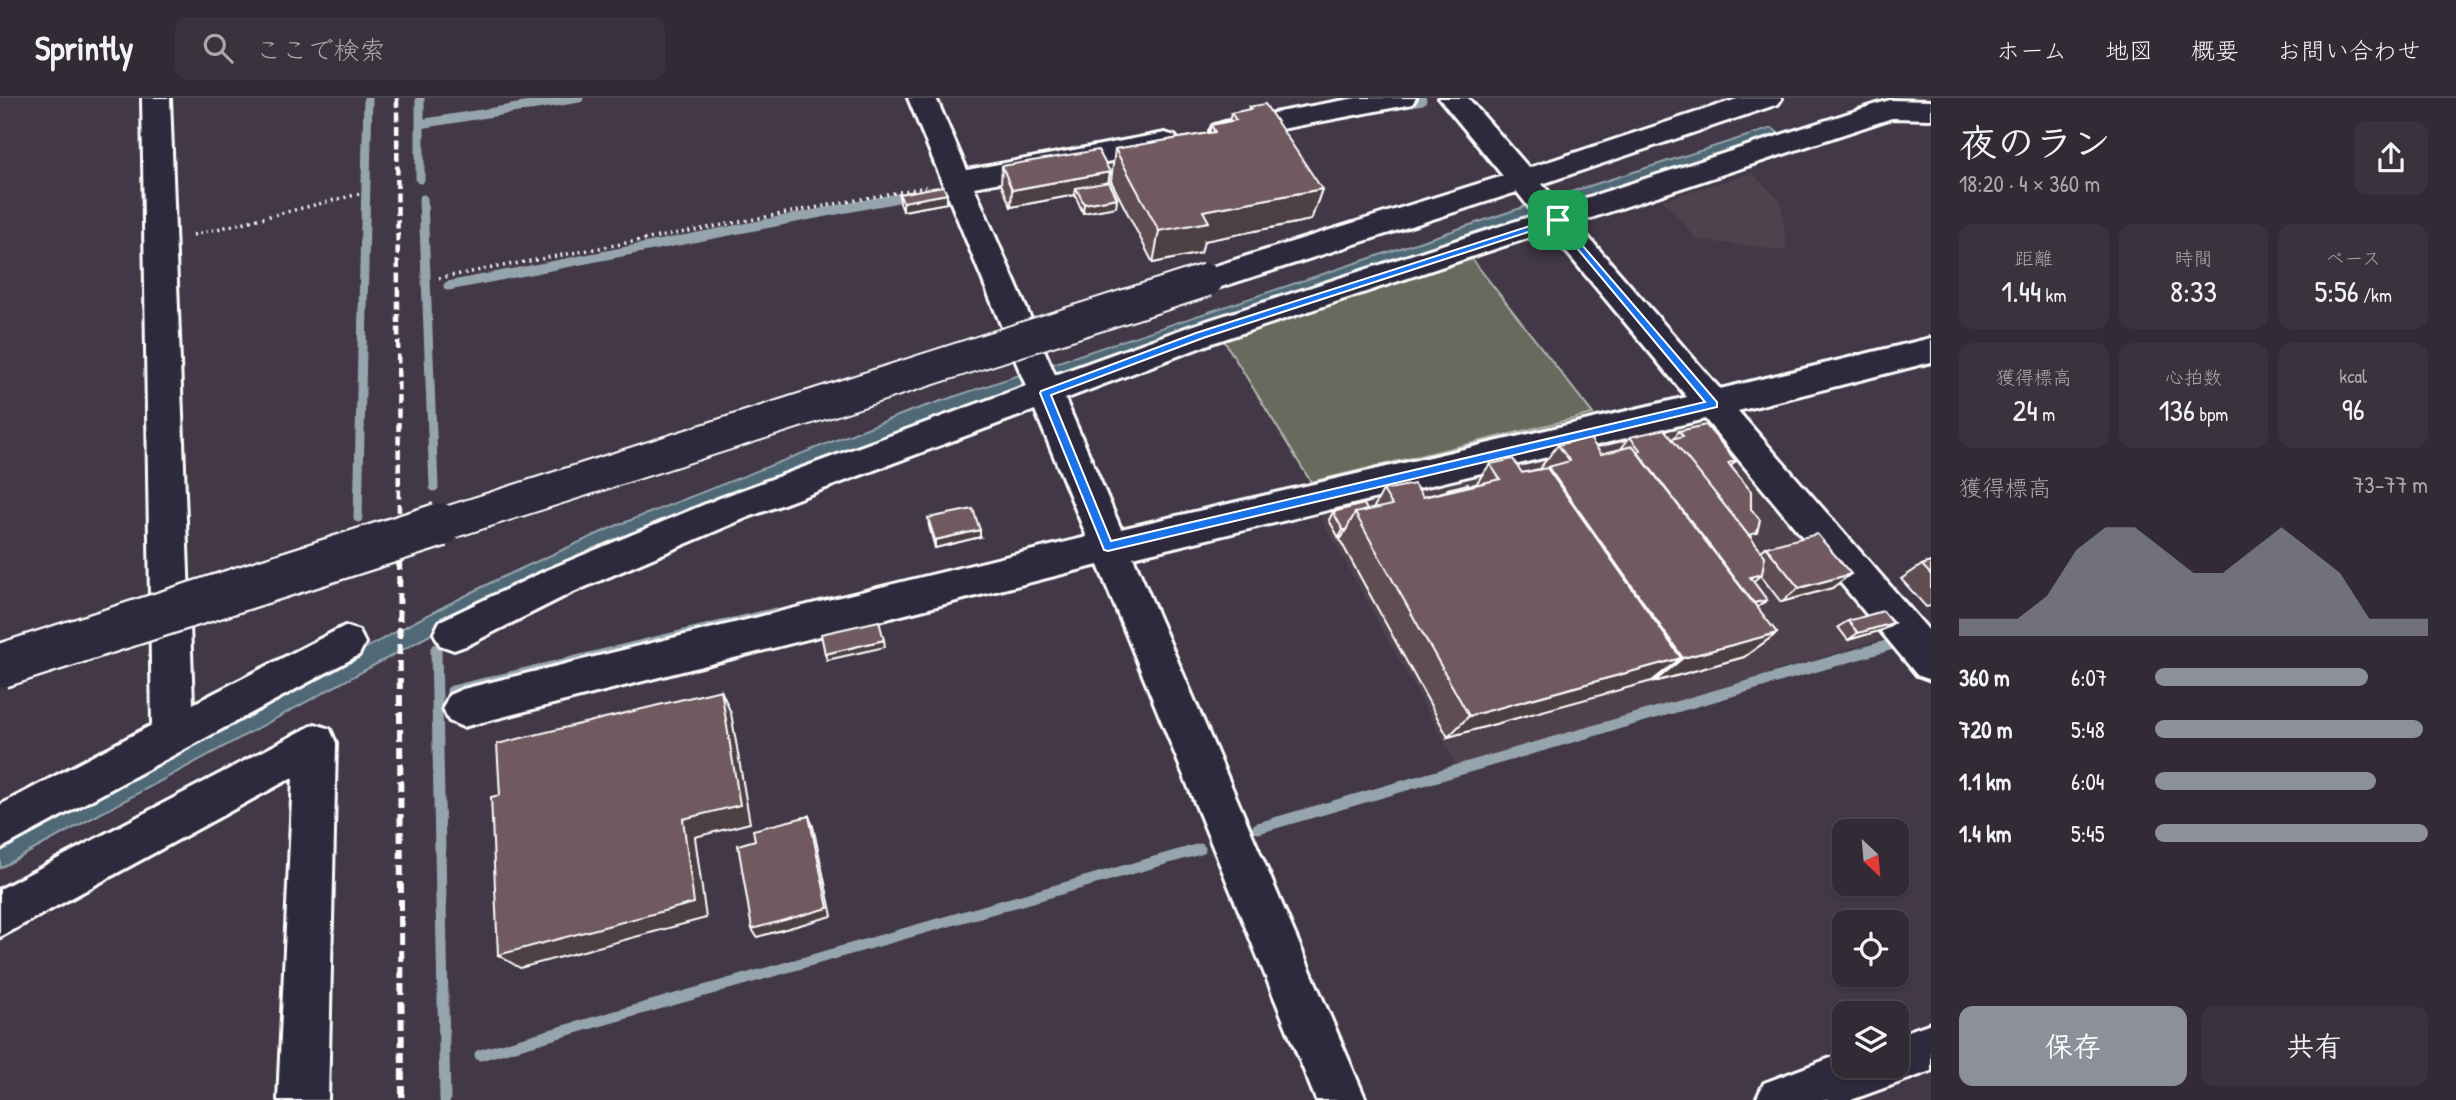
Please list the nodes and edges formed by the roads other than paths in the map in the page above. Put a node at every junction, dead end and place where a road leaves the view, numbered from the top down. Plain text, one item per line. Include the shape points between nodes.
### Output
1 (156, 98) edge
2 (922, 98) edge
3 (1402, 98) edge
4 (1453, 98) edge
5 (1768, 98) edge
6 (1931, 110) edge
7 (957, 181) junction
8 (1544, 203) junction
9 (1931, 350) edge
10 (1040, 383) junction
11 (1713, 404) junction
12 (1108, 547) junction
13 (454, 633) dead end
14 (345, 643) dead end
15 (1931, 662) edge
16 (0, 666) edge
17 (463, 708) dead end
18 (173, 735) junction
19 (0, 828) edge
20 (0, 914) edge
21 (1931, 1047) edge
22 (1909, 1055) edge
23 (1844, 1078) edge
24 (303, 1100) edge
25 (1341, 1100) edge
26 (1781, 1100) edge

1 - 18 street
2 - 7 street
3 - 7 street
4 - 8 street
5 - 8 street
6 - 8 street via 1889,109
7 - 10 street
8 - 10 street via 1200,335
8 - 11 street
8 - 16 street, bridge via 1207,280
9 - 11 street
10 - 12 street
10 - 13 street via 558,582
11 - 12 street
11 - 15 street
12 - 17 street
12 - 25 street
14 - 18 street
18 - 19 street
20 - 24 street via 315,743
21 - 22 street
23 - 26 street

